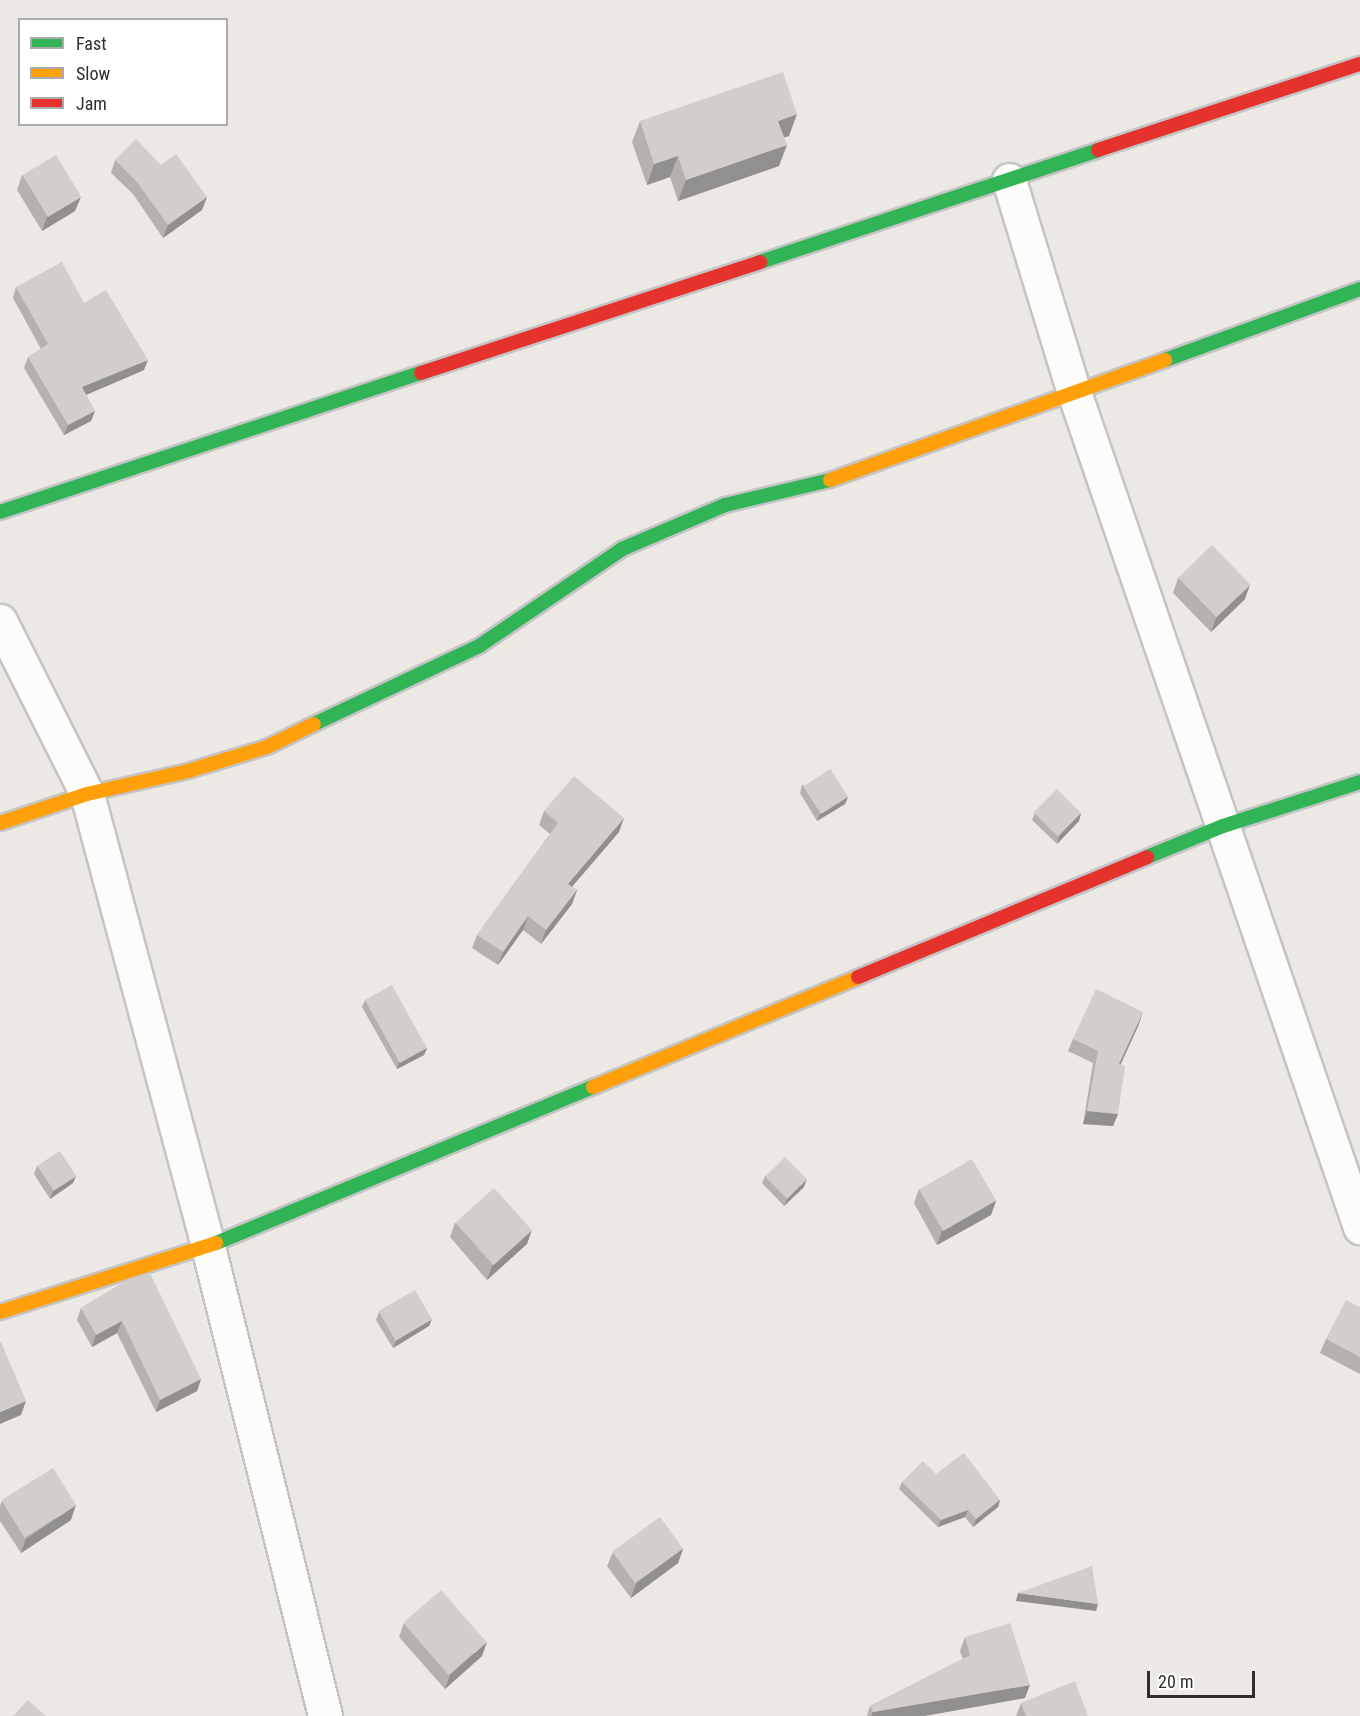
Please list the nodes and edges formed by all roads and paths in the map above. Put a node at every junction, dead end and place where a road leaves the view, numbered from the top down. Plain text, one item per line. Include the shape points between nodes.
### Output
1 (1360, 64) edge
2 (1009, 180) junction
3 (1360, 289) edge
4 (1074, 392) junction
5 (0, 512) edge
6 (0, 621) edge
7 (1360, 782) edge
8 (87, 794) junction
9 (0, 823) edge
10 (1223, 826) junction
11 (1360, 1227) edge
12 (208, 1246) junction
13 (0, 1312) edge
14 (325, 1716) edge

1 - 2 street
2 - 4 street
2 - 5 street
3 - 4 street
4 - 8 street via 820,484 725,505 622,549 479,646 267,747 188,771
4 - 10 street
6 - 8 street
7 - 10 street
8 - 9 street
8 - 12 street
10 - 11 street
10 - 12 street
12 - 13 street
12 - 14 street

